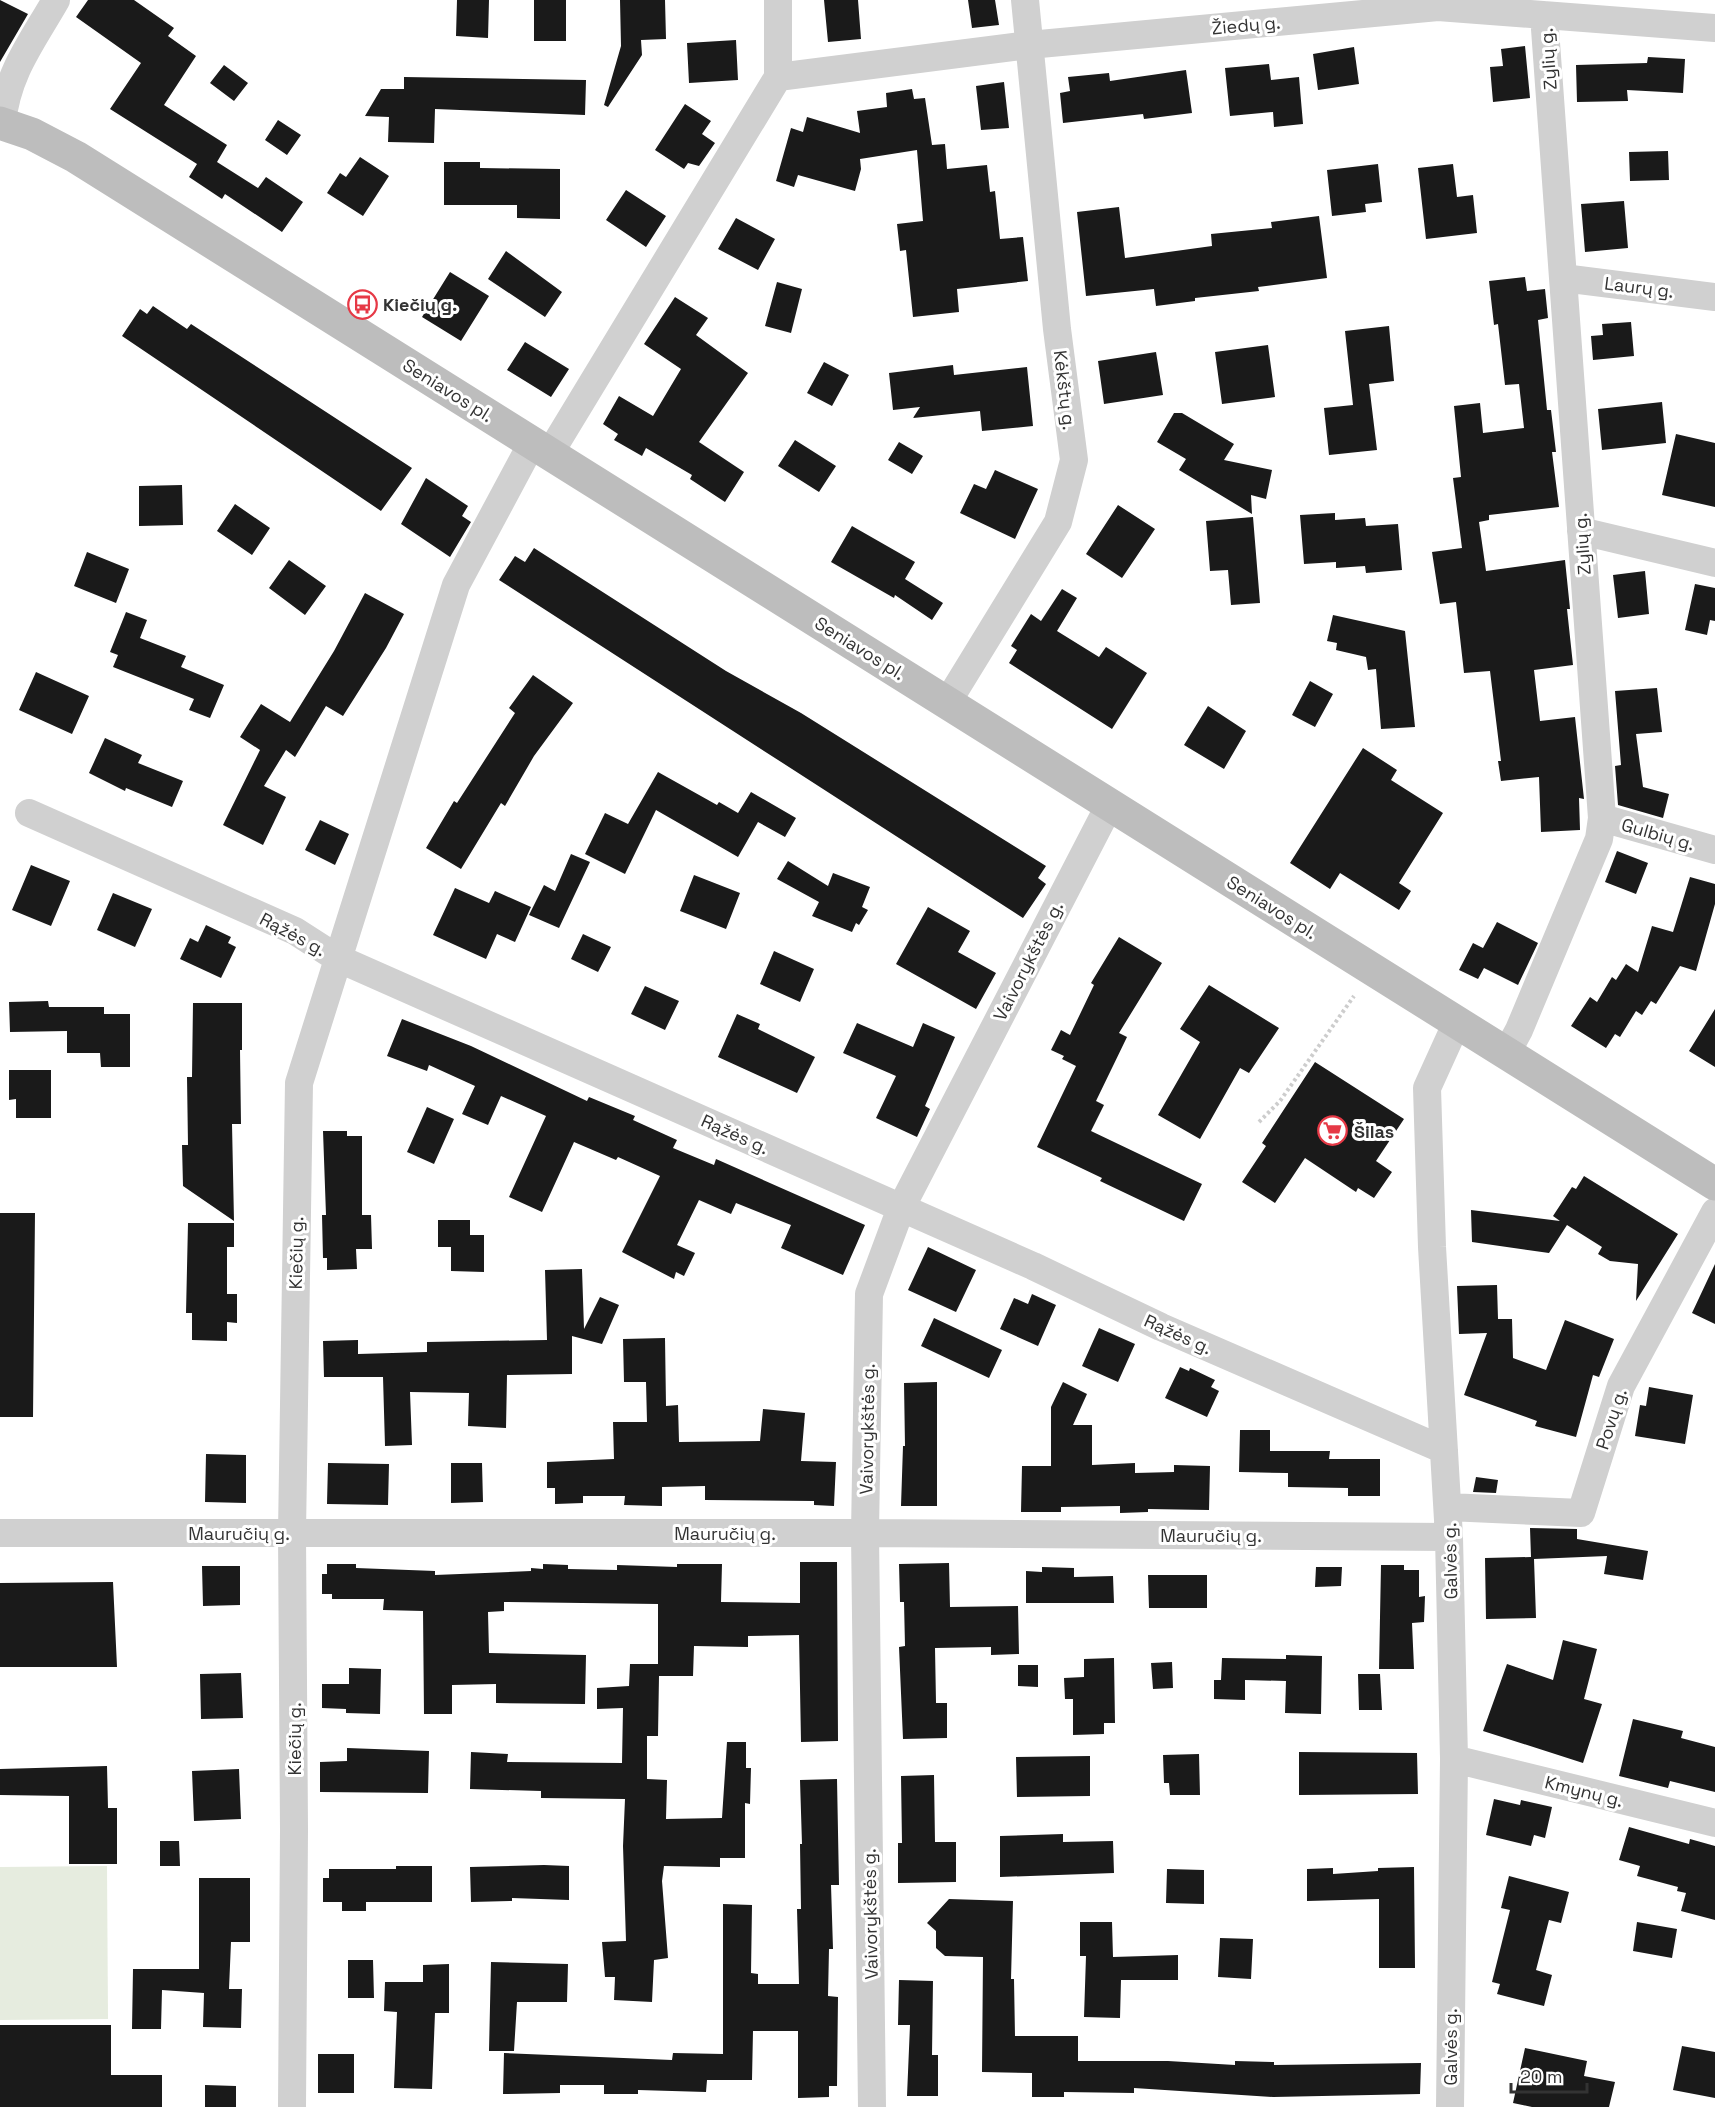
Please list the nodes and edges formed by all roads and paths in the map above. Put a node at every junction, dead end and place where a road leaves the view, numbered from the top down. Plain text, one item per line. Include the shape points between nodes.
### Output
1 (56, 0) edge
2 (778, 0) edge
3 (1024, 0) edge
4 (1438, 4) edge
5 (1544, 15) junction
6 (1715, 28) edge
7 (1029, 45) junction
8 (778, 77) junction
9 (1, 123) edge
10 (1563, 278) junction
11 (1715, 297) edge
12 (541, 448) junction
13 (1581, 531) junction
14 (1715, 562) edge
15 (946, 702) junction
16 (1109, 806) junction
17 (29, 813) dead end
18 (1602, 818) junction
19 (1715, 850) edge
20 (337, 958) junction
21 (1354, 996) dead end
22 (1457, 1022) junction
23 (1506, 1054) junction
24 (1259, 1122) dead end
25 (1715, 1184) edge
26 (901, 1208) junction
27 (1715, 1212) edge
28 (1444, 1450) junction
29 (1448, 1508) junction
30 (0, 1533) edge
31 (292, 1533) junction
32 (865, 1533) junction
33 (1449, 1537) junction
34 (1454, 1759) junction
35 (1715, 1823) edge
36 (292, 2107) edge
37 (872, 2107) edge
38 (1450, 2107) edge

1 - 9 street via 11,76
2 - 8 street
3 - 7 street, Kėkštų g.
4 - 5 street, Žiedų g.
4 - 7 street, Žiedų g.
5 - 6 street, Žiedų g.
5 - 10 street, Zylių g.
7 - 8 street, Žiedų g.
7 - 15 street, Kėkštų g. via 1074,460 1058,522
8 - 12 street, Kiečių g.
9 - 12 street, Seniavos pl. via 76,157
10 - 11 street, Laurų g.
10 - 13 street, Zylių g.
12 - 15 street, Seniavos pl.
12 - 20 street, Kiečių g. via 456,585
13 - 14 street
13 - 18 street, Zylių g.
15 - 16 street, Seniavos pl.
16 - 22 street, Seniavos pl.
16 - 26 street, Vaivorykštės g.
17 - 20 street, Rąžės g. via 295,931
18 - 19 street, Gulbių g.
18 - 23 street, Zylių g. via 1599,839
20 - 26 street, Rąžės g.
20 - 31 street, Kiečių g. via 299,1083
21 - 24 path via 1280,1101
22 - 23 street, Seniavos pl.
22 - 28 street, Galvės g. via 1427,1088
23 - 25 street, Seniavos pl.
26 - 28 street, Rąžės g.
26 - 32 street, Vaivorykštės g. via 869,1294
27 - 29 street, Povų g. via 1621,1386 1581,1513
28 - 29 street, Galvės g.
29 - 33 street, Galvės g.
30 - 31 street, Mauručių g.
31 - 32 street, Mauručių g.
31 - 36 street, Kiečių g.
32 - 33 street, Mauručių g.
32 - 37 street, Vaivorykštės g.
33 - 34 street, Galvės g.
34 - 35 street, Kmynų g.
34 - 38 street, Galvės g.

